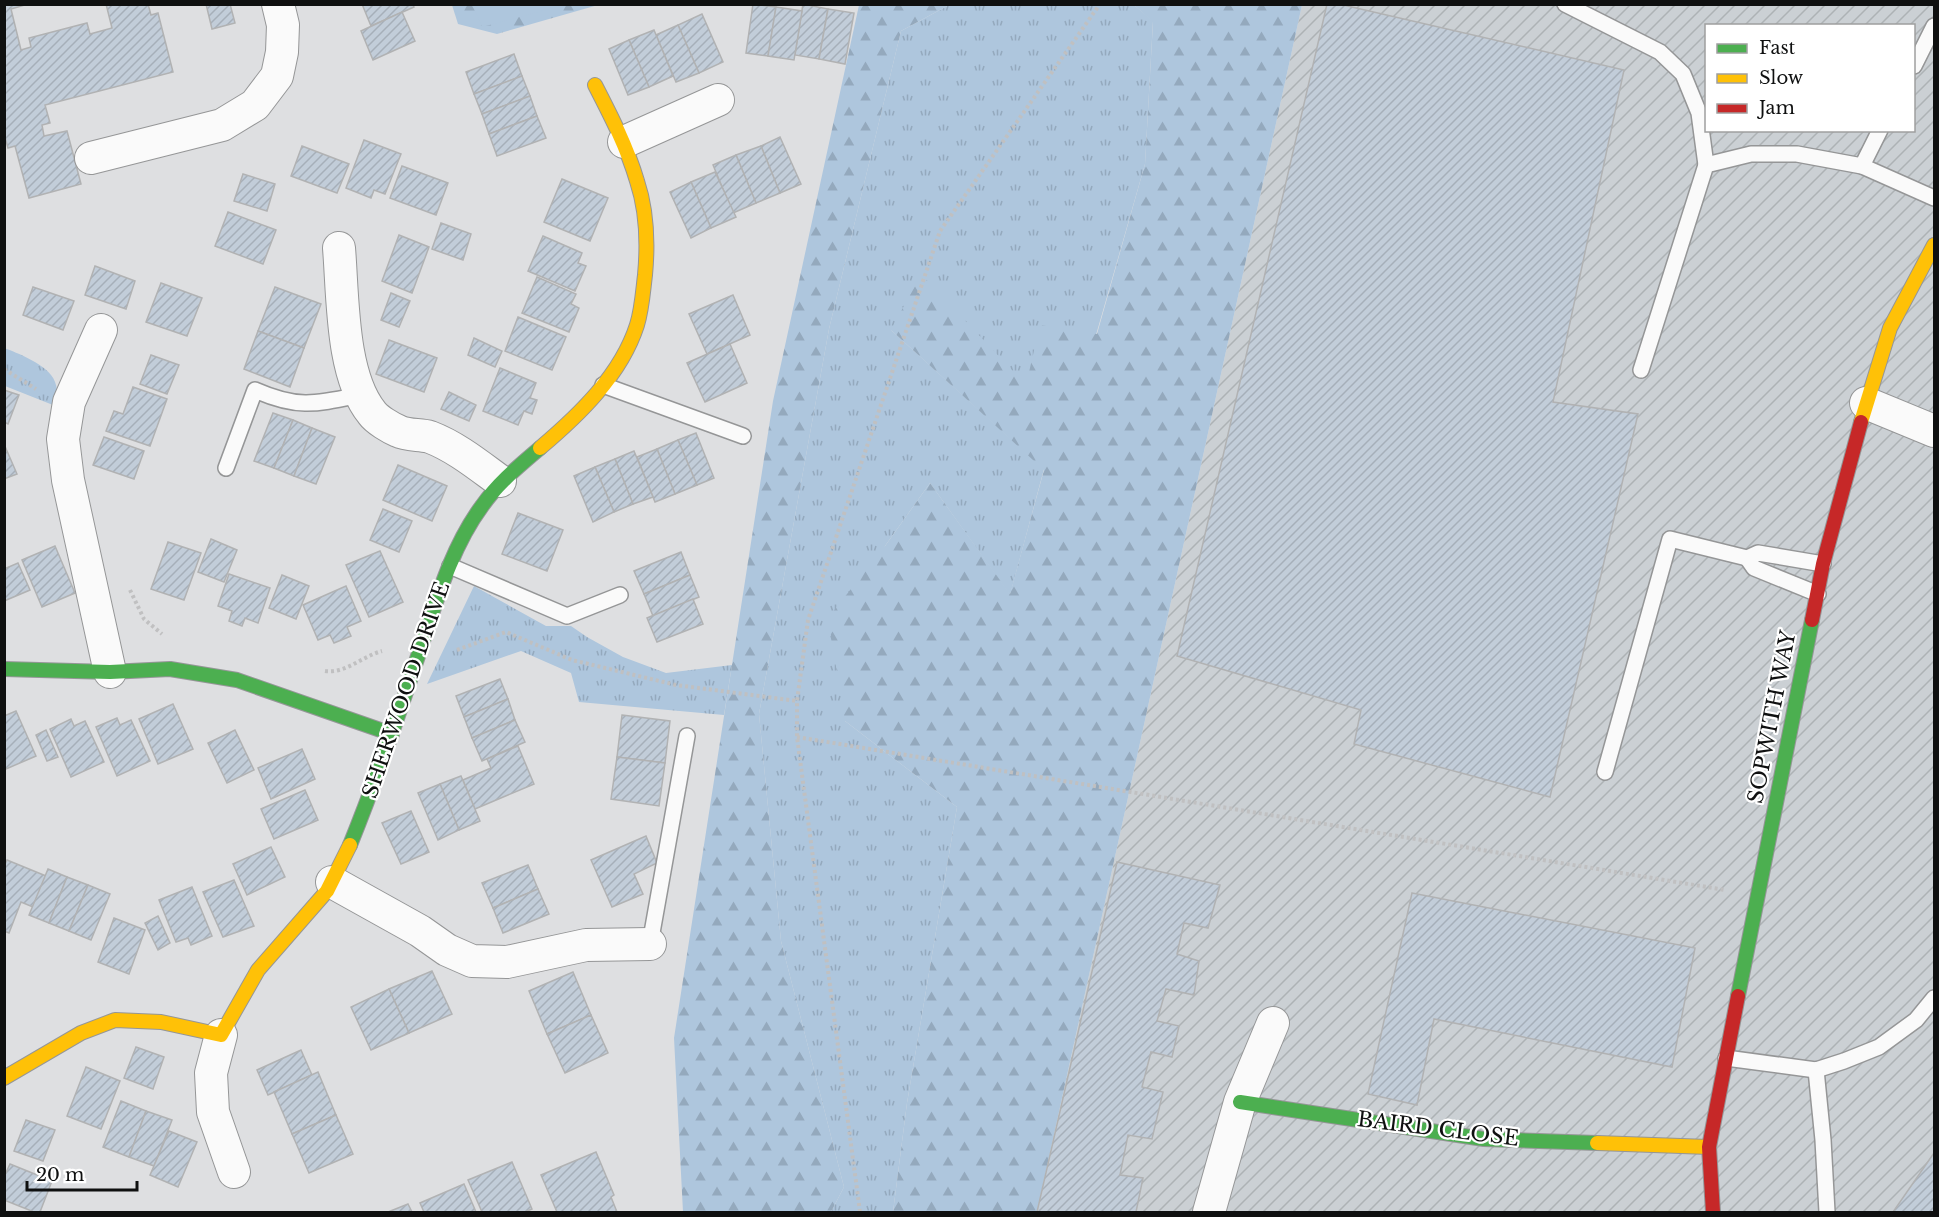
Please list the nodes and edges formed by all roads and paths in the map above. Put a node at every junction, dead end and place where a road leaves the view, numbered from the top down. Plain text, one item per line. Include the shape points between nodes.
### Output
1 (278, 4) edge
2 (1100, 4) edge
3 (1564, 4) edge
4 (1935, 26) edge
5 (1915, 64) edge
6 (595, 85) dead end
7 (718, 100) dead end
8 (1879, 132) edge
9 (624, 142) junction
10 (91, 158) dead end
11 (1706, 165) junction
12 (1862, 166) junction
13 (1935, 198) edge
14 (1935, 245) edge
15 (339, 248) dead end
16 (101, 330) dead end
17 (1641, 370) dead end
18 (603, 385) junction
19 (360, 395) junction
20 (1866, 403) junction
21 (1935, 431) edge
22 (743, 436) dead end
23 (226, 468) dead end
24 (500, 481) junction
25 (1747, 558) junction
26 (1824, 564) junction
27 (450, 566) junction
28 (128, 586) dead end
29 (1818, 594) junction
30 (620, 595) dead end
31 (164, 635) dead end
32 (420, 651) junction
33 (4, 669) edge
34 (320, 670) dead end
35 (110, 672) junction
36 (797, 701) junction
37 (392, 734) junction
38 (687, 736) dead end
39 (797, 737) junction
40 (1605, 771) dead end
41 (332, 882) junction
42 (1758, 895) junction
43 (650, 944) joint
44 (1935, 998) edge
45 (1272, 1023) dead end
46 (221, 1035) junction
47 (1726, 1058) junction
48 (1816, 1070) junction
49 (4, 1078) edge
50 (1240, 1102) junction
51 (1709, 1147) junction
52 (234, 1172) dead end
53 (860, 1212) edge
54 (1209, 1212) edge
55 (1713, 1212) edge
56 (1827, 1212) edge

1 - 10 street via 283,25 278,76 255,105 222,125
2 - 36 path via 940,231 808,620
3 - 11 lane via 1660,51 1683,74 1699,113
4 - 5 lane
6 - 9 street, SHERWOOD DRIVE
7 - 9 street
8 - 12 lane
9 - 18 street, SHERWOOD DRIVE via 646,218 648,261 637,325
11 - 12 lane via 1751,154 1797,154
11 - 17 lane
12 - 13 lane
14 - 20 street, SOPWITH WAY via 1890,327
15 - 19 street via 346,339
16 - 35 street via 69,402 63,439 68,480
18 - 22 lane
18 - 24 street, SHERWOOD DRIVE via 555,436
19 - 23 lane via 316,404 279,400 255,390
19 - 24 street via 373,415 400,432 428,436 460,452
20 - 21 street
20 - 26 street, SOPWITH WAY
24 - 27 street, SHERWOOD DRIVE via 473,518
25 - 26 lane via 1758,553
25 - 29 lane via 1754,568
25 - 40 lane via 1670,539
26 - 29 street, SOPWITH WAY
27 - 30 lane via 567,616
27 - 32 street, SHERWOOD DRIVE
28 - 31 path via 144,619
29 - 42 street, SOPWITH WAY
32 - 34 path via 399,647 374,653 350,666 329,672
32 - 36 path via 444,654 506,632 572,660 676,685
32 - 37 street, SHERWOOD DRIVE
33 - 35 street
35 - 37 street via 170,669 237,680
36 - 39 path
37 - 41 street, SHERWOOD DRIVE
38 - 43 lane
39 - 42 path
39 - 53 path
41 - 43 street via 472,961 507,962 586,945
41 - 46 street, SHERWOOD DRIVE via 247,985
42 - 47 street, SOPWITH WAY
44 - 48 lane via 1916,1020 1879,1047
45 - 50 street
46 - 49 street via 161,1022 115,1020 81,1033
46 - 52 street via 211,1073 213,1112
47 - 48 lane
47 - 51 street, SOPWITH WAY
48 - 56 lane
50 - 51 street, BAIRD CLOSE via 1484,1139
50 - 54 street
51 - 55 street, SOPWITH WAY

